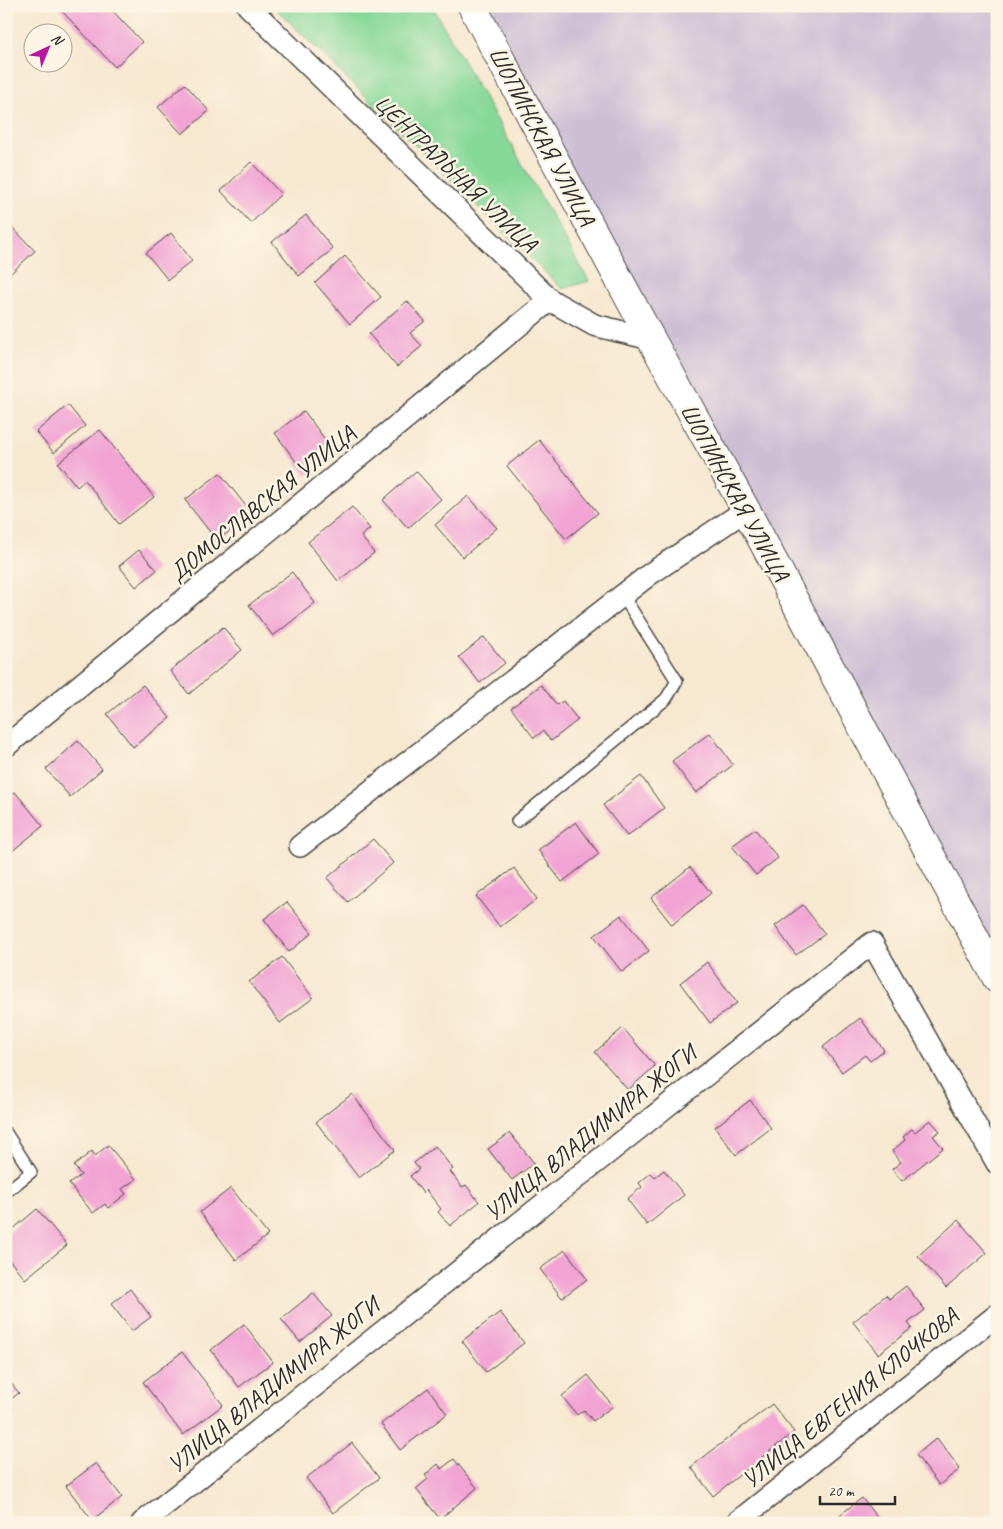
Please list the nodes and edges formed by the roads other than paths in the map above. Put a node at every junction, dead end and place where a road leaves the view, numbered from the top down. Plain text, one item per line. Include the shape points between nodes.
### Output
1 (248, 6) edge
2 (472, 6) edge
3 (550, 300) junction
4 (651, 339) junction
5 (746, 510) junction
6 (623, 596) junction
7 (6, 746) edge
8 (517, 820) dead end
9 (300, 846) dead end
10 (997, 978) edge
11 (6, 1133) edge
12 (997, 1163) edge
13 (6, 1192) edge
14 (997, 1315) edge
15 (142, 1523) edge
16 (736, 1523) edge

1 - 3 street, ЦЕНТРАЛЬНАЯ УЛИЦА
2 - 4 street, ШОПИНСКАЯ УЛИЦА
3 - 4 street, ЦЕНТРАЛЬНАЯ УЛИЦА via 594,325
3 - 7 street, ДОМОСЛАВСКАЯ УЛИЦА
4 - 5 street, ШОПИНСКАЯ УЛИЦА
5 - 6 street via 650,574
5 - 10 street, ШОПИНСКАЯ УЛИЦА
6 - 8 lane via 677,681 666,699
6 - 9 street
11 - 13 lane via 31,1172
12 - 15 street, УЛИЦА ВЛАДИМИРА ЖОГИ via 872,943
14 - 16 street, УЛИЦА ЕВГЕНИЯ КЛОЧКОВА

